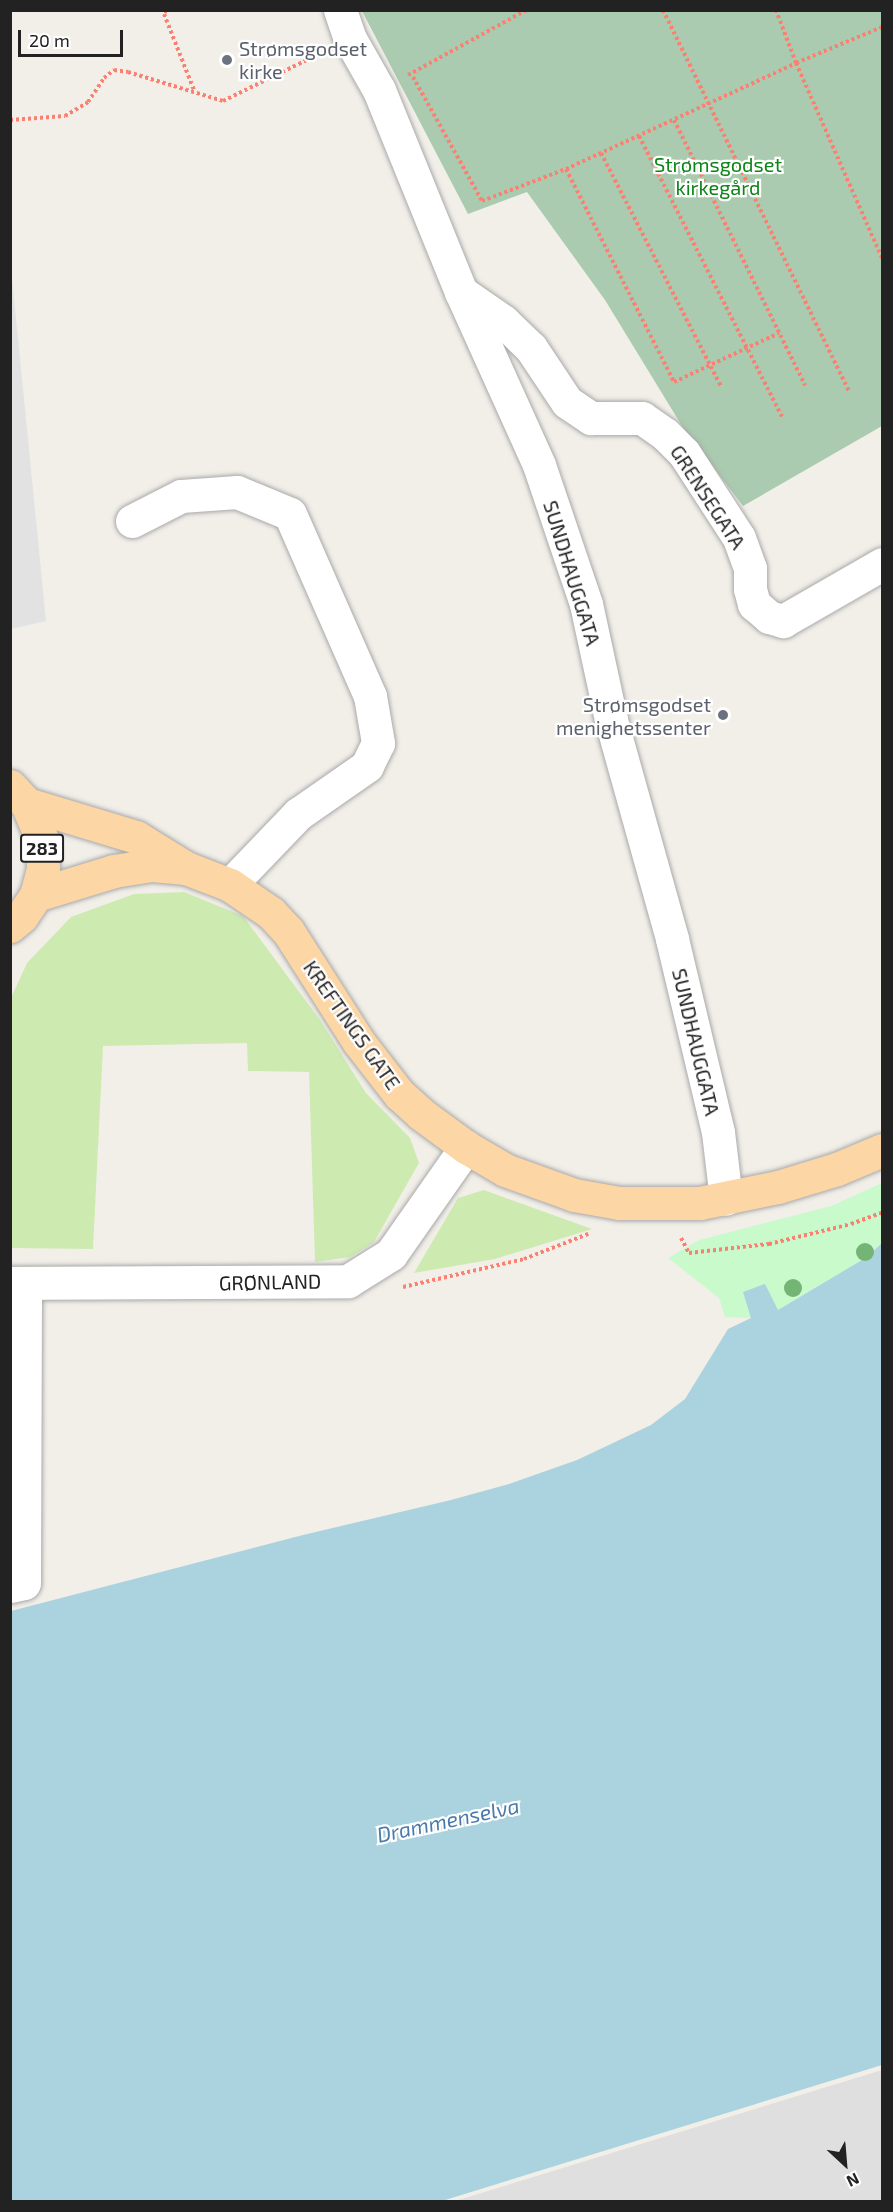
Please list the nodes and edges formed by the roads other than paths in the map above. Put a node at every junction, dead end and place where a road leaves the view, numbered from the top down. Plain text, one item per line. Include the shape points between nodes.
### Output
1 (345, 25) edge
2 (461, 292) junction
3 (132, 521) dead end
4 (882, 564) edge
5 (19, 795) edge
6 (186, 868) junction
7 (230, 885) junction
8 (36, 895) junction
9 (10, 926) edge
10 (466, 1147) junction
11 (882, 1150) edge
12 (726, 1199) junction
13 (18, 1283) edge
14 (10, 1586) edge

1 - 2 street, SUNDHAUGGATA via 379,90
2 - 4 street, GRENSEGATA via 503,321 531,348 567,402 591,418 642,418 684,453 739,538 750,568 754,604 769,617 783,621
2 - 12 street, SUNDHAUGGATA via 539,465 586,604 611,720 672,939 718,1132
3 - 7 street via 181,496 237,492 290,514 370,696 378,743 367,766 298,814
5 - 6 main road, KREFTINGS GATE via 136,837
5 - 8 main road, 283 via 42,840 43,869
6 - 7 main road, KREFTINGS GATE
6 - 8 main road, KREFTINGS GATE via 152,865 114,871
7 - 10 main road, KREFTINGS GATE via 272,913 288,931 358,1041 399,1094
8 - 9 main road, 283
10 - 12 main road, KREFTINGS GATE via 505,1170 574,1195 619,1203
10 - 13 street, GRØNLAND via 391,1254 348,1281
11 - 12 main road, KREFTINGS GATE via 837,1169
13 - 14 street via 24,1583

